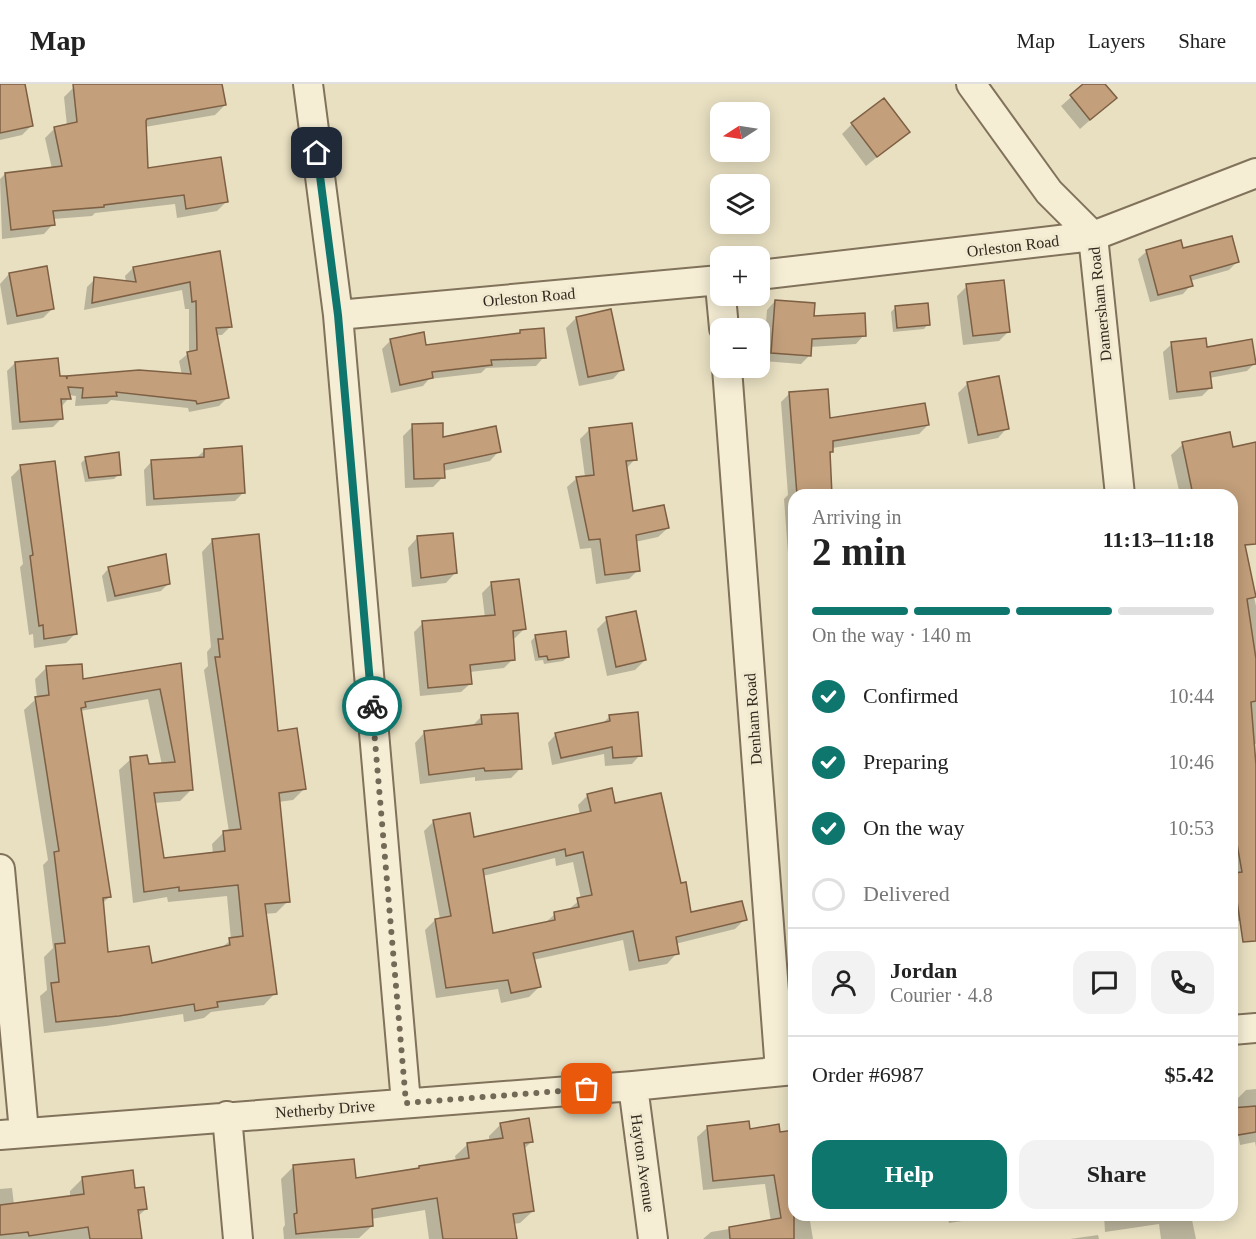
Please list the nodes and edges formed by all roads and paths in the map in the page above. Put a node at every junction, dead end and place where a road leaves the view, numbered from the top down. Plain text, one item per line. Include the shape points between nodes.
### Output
1 (308, 84) edge
2 (971, 84) edge
3 (1256, 173) edge
4 (1093, 236) junction
5 (770, 274) edge
6 (710, 281) edge
7 (338, 315) junction
8 (728, 378) edge
9 (1119, 489) edge
10 (0, 869) edge
11 (1256, 1028) edge
12 (1238, 1030) edge
13 (787, 1070) edge
14 (633, 1086) junction
15 (406, 1103) junction
16 (227, 1116) junction
17 (12, 1133) edge
18 (238, 1239) edge
19 (653, 1239) edge

1 - 7 street
2 - 4 street, Damersham Road via 1049,192
3 - 4 street, Orleston Road
4 - 5 street, Orleston Road
4 - 9 street, Damersham Road
6 - 7 street, Orleston Road
7 - 15 street
8 - 13 street, Denham Road
10 - 17 street
11 - 12 street
13 - 14 street, Netherby Drive
14 - 15 street, Netherby Drive
14 - 19 street, Hayton Avenue
15 - 16 street, Netherby Drive
16 - 17 street, Netherby Drive
16 - 18 street

